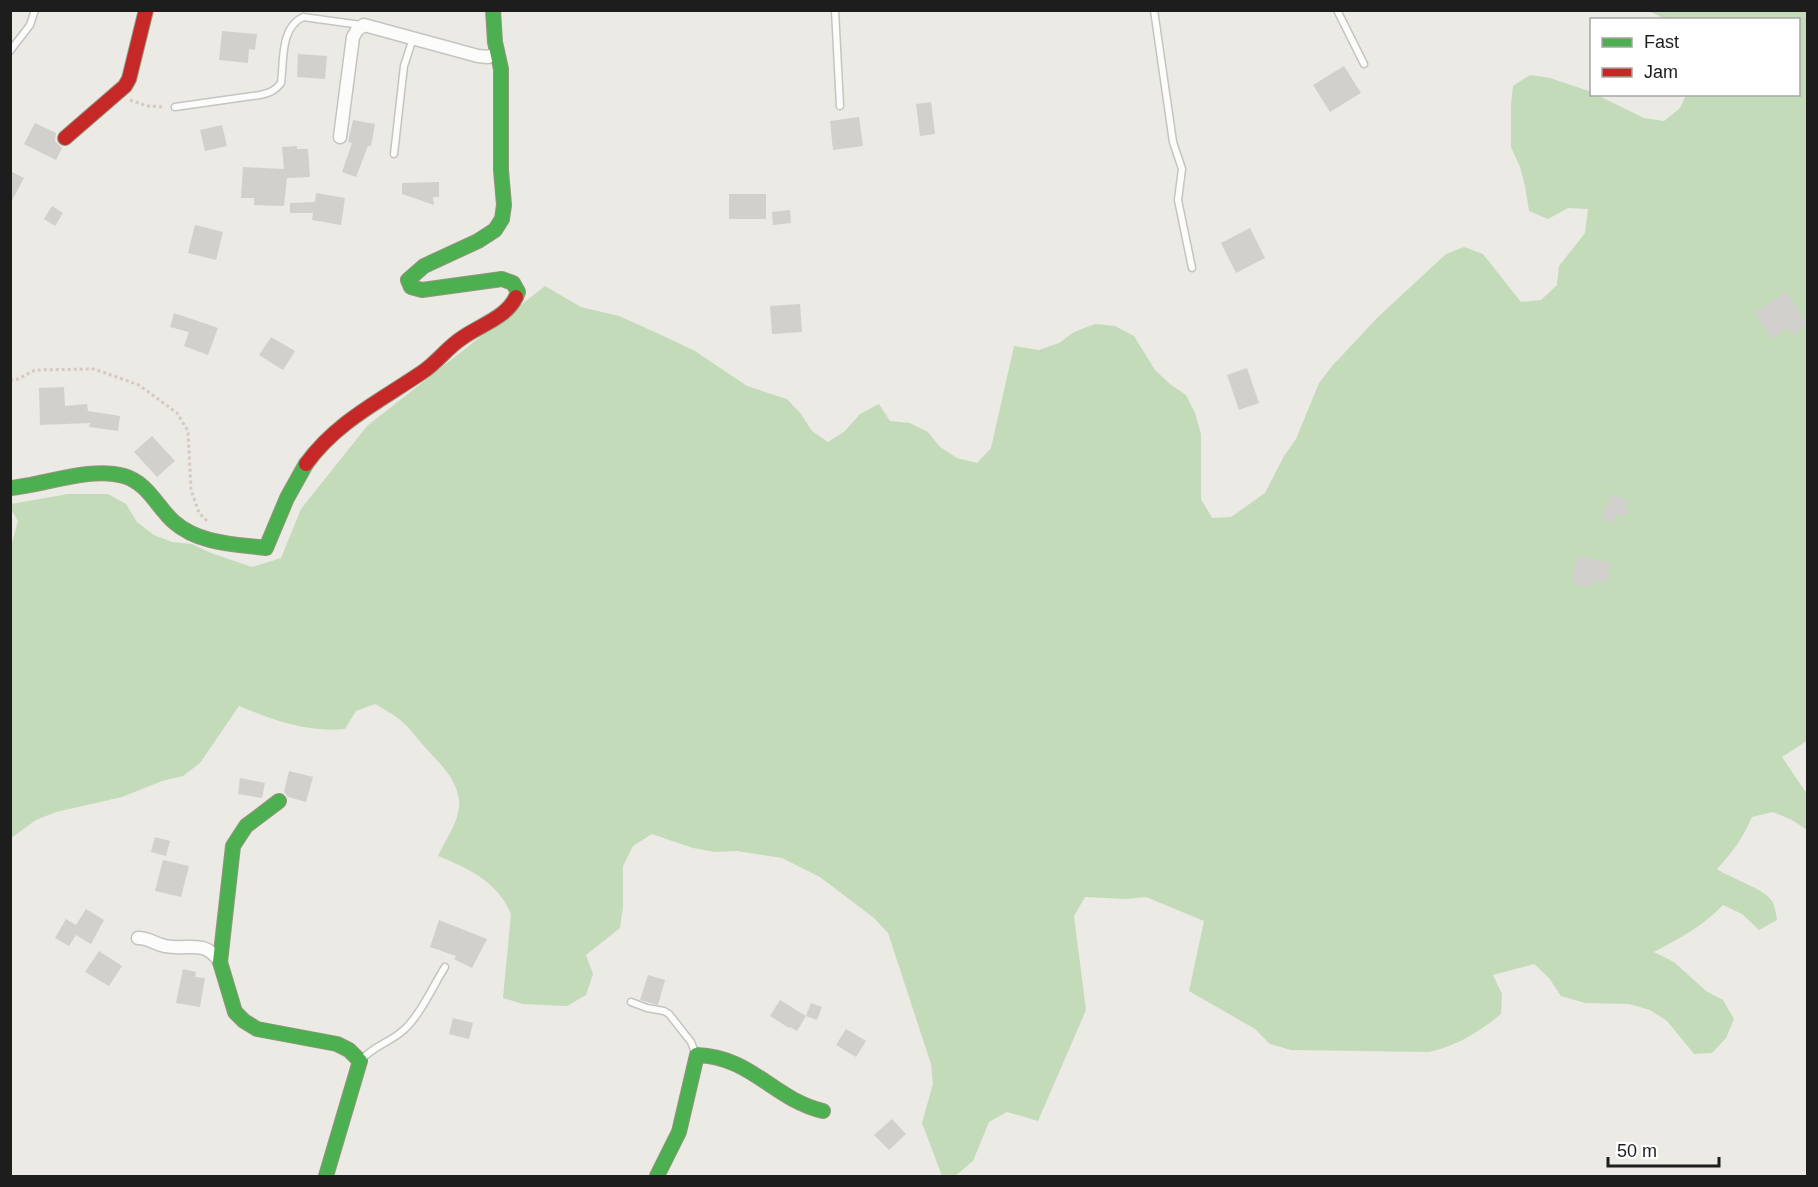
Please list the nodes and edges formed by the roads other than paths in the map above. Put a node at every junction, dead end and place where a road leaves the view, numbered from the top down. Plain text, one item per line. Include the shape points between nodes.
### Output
1 (35, 10) edge
2 (146, 10) edge
3 (493, 10) edge
4 (835, 10) edge
5 (1154, 10) edge
6 (1337, 10) edge
7 (364, 25) junction
8 (413, 38) junction
9 (10, 51) edge
10 (497, 53) junction
11 (1364, 64) dead end
12 (840, 106) dead end
13 (175, 107) road end
14 (340, 137) dead end
15 (65, 138) dead end
16 (394, 154) dead end
17 (1192, 268) dead end
18 (10, 488) edge
19 (279, 801) dead end
20 (138, 938) dead end
21 (220, 962) junction
22 (445, 967) dead end
23 (631, 1002) dead end
24 (697, 1055) junction
25 (360, 1061) junction
26 (823, 1111) dead end
27 (327, 1176) edge
28 (657, 1176) edge

1 - 9 lane via 30,25
2 - 15 street via 129,79
3 - 10 street
4 - 12 lane
5 - 17 lane via 1173,142 1182,169 1178,200
6 - 11 lane
7 - 8 street
7 - 13 lane via 303,17 296,20 287,32 281,83 277,88 260,95
7 - 14 street via 353,37
8 - 10 street via 478,56
8 - 16 lane via 404,66
10 - 18 street via 501,69 502,219 495,230 424,266 408,280 411,287 422,290 502,279 513,283 519,292 516,301 330,437 303,468 266,548 194,535 174,522 150,493 124,475 107,473
19 - 21 street via 244,828 232,846
20 - 21 street via 164,946 204,947 214,952
21 - 25 street via 235,1012 244,1021 257,1029 337,1044
22 - 25 lane via 410,1023 372,1048
23 - 24 lane via 669,1014
24 - 26 street via 733,1063 795,1100
24 - 28 street via 681,1126
25 - 27 street

